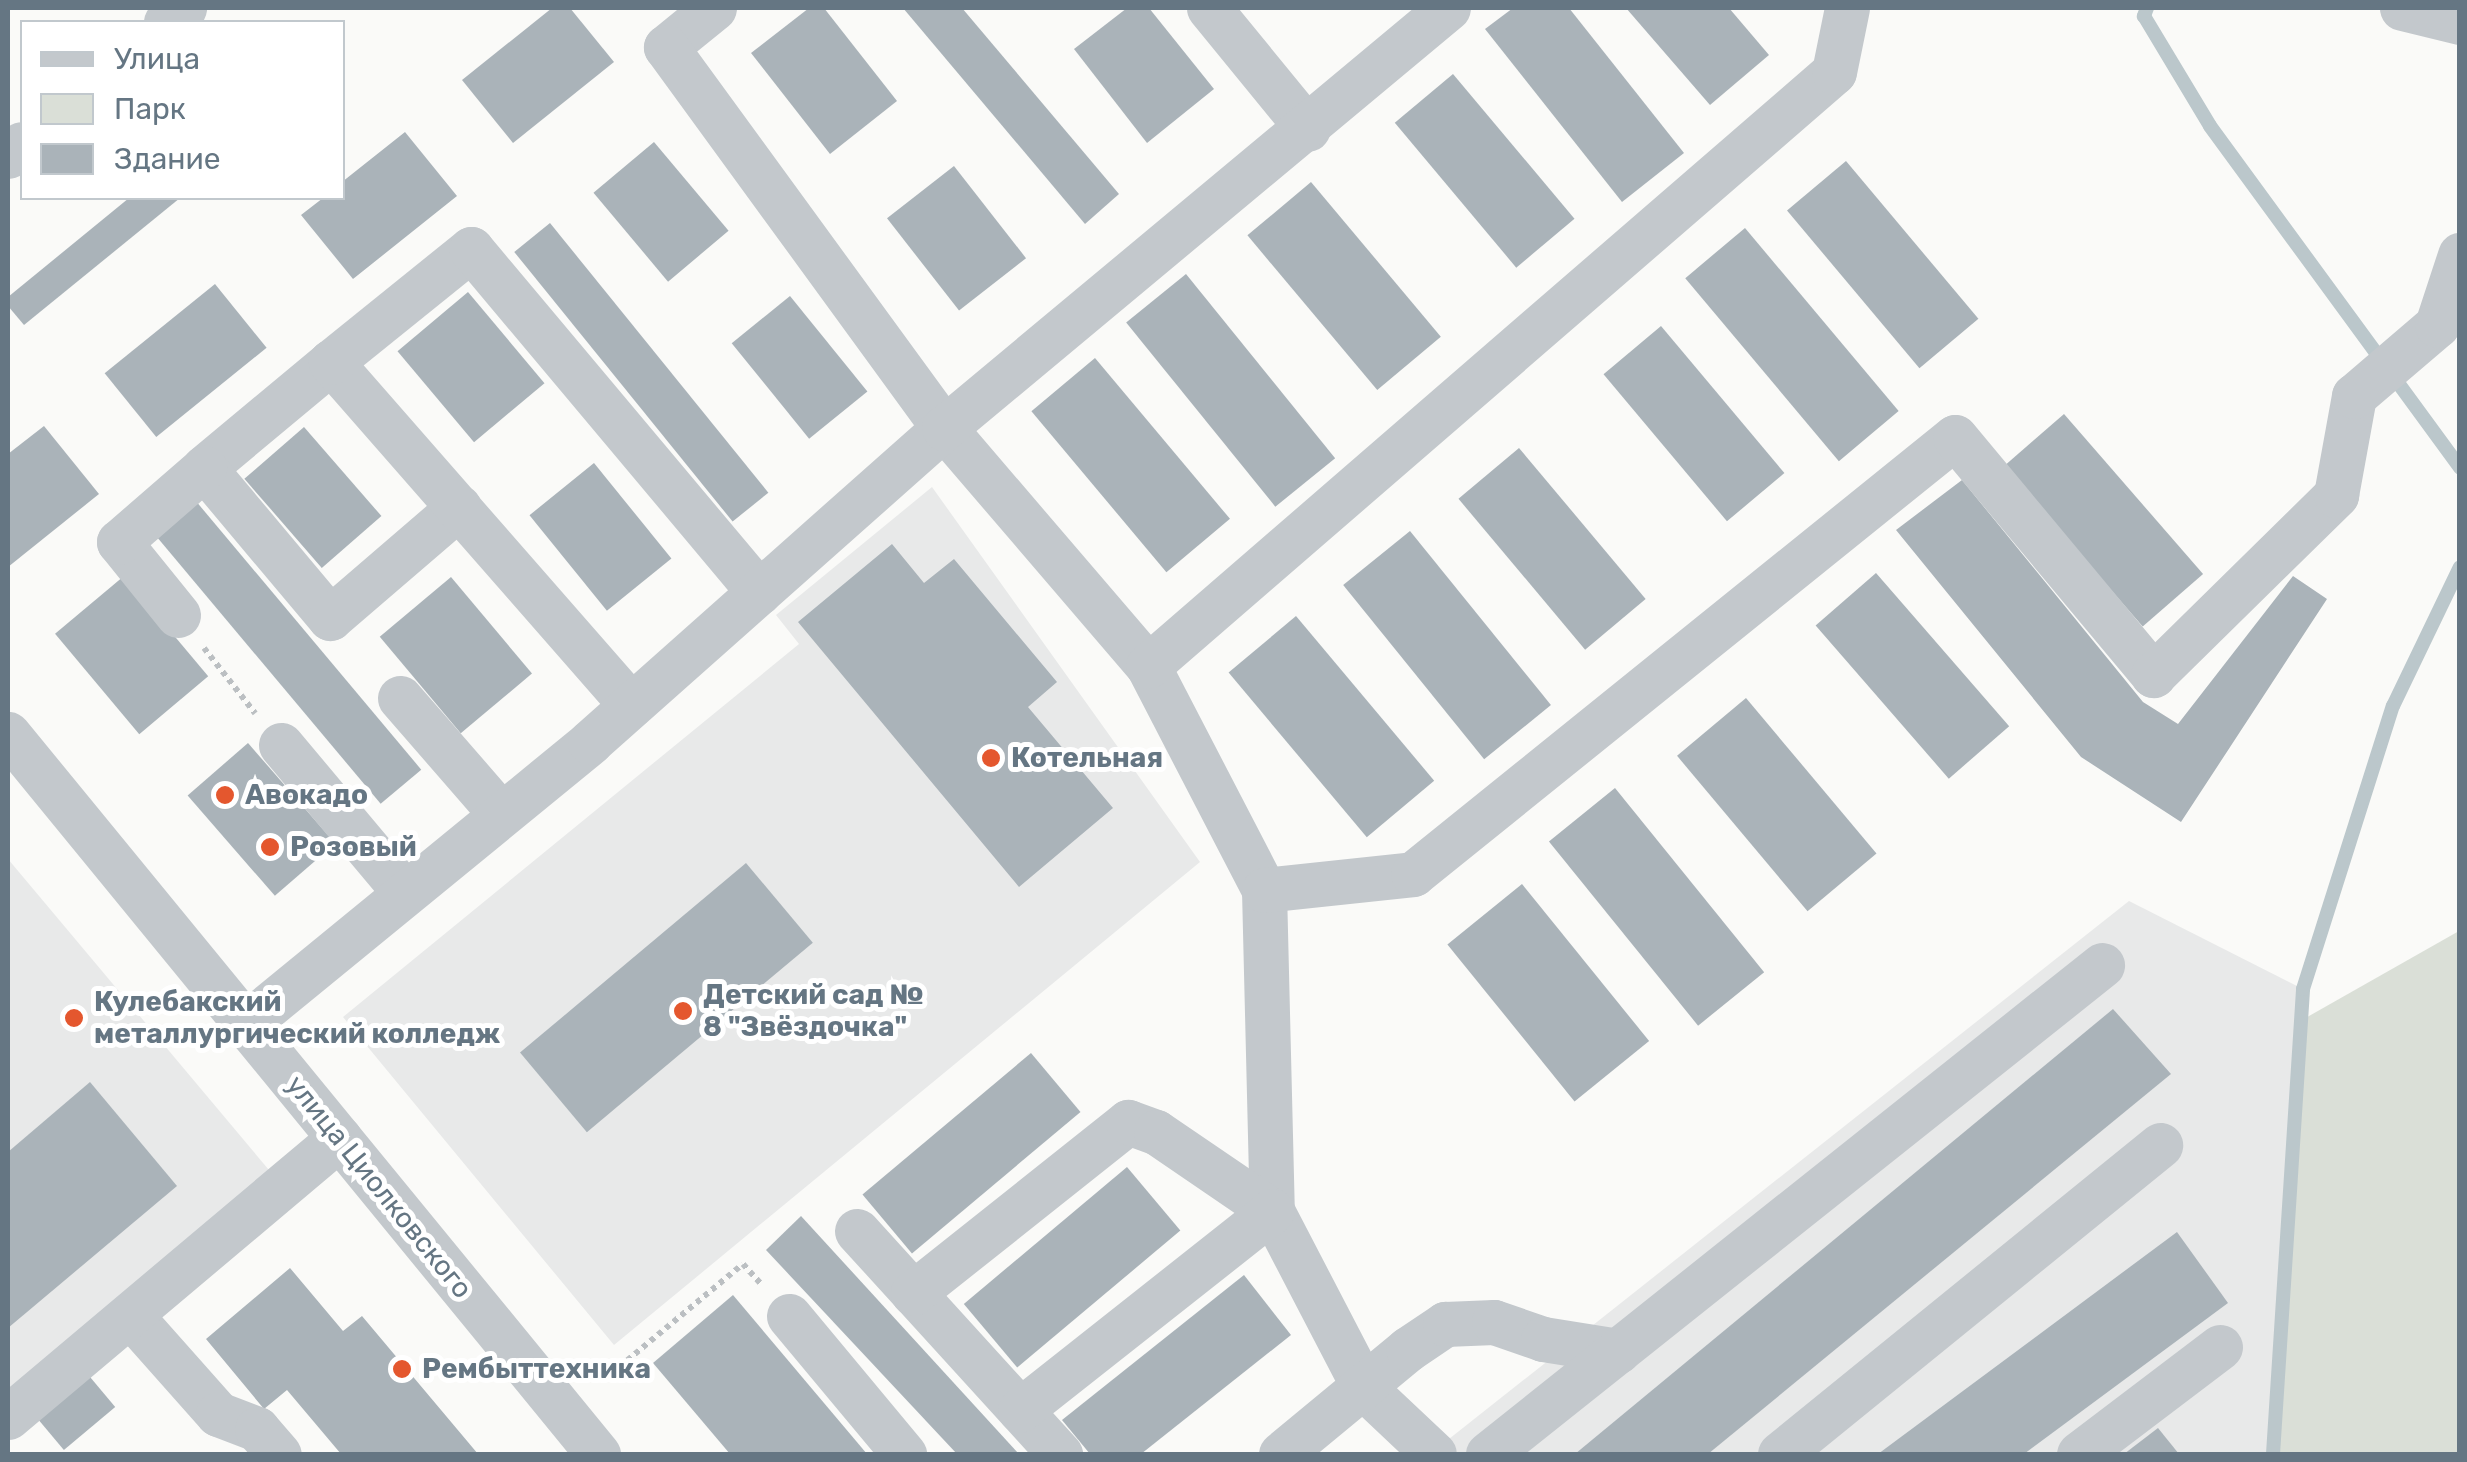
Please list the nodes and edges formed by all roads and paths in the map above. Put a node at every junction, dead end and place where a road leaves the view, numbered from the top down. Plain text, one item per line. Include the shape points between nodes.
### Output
1 (714, 8) edge
2 (1209, 8) edge
3 (1448, 8) edge
4 (1847, 8) edge
5 (2402, 8) edge
6 (2460, 22) edge
7 (1308, 129) junction
8 (2460, 255) edge
9 (330, 362) junction
10 (944, 428) junction
11 (204, 468) junction
12 (459, 507) junction
13 (759, 592) junction
14 (178, 616) joint
15 (1148, 666) junction
16 (400, 698) dead end
17 (630, 705) junction
18 (8, 734) edge
19 (281, 745) joint
20 (501, 814) junction
21 (1264, 890) junction
22 (405, 892) junction
23 (2102, 964) dead end
24 (246, 1024) junction
25 (339, 1138) junction
26 (2160, 1145) dead end
27 (1272, 1210) junction
28 (857, 1232) dead end
29 (914, 1293) junction
30 (131, 1316) junction
31 (789, 1316) joint
32 (2220, 1347) dead end
33 (1618, 1351) junction
34 (612, 1372) dead end
35 (1364, 1388) junction
36 (1020, 1410) junction
37 (8, 1418) edge
38 (279, 1454) edge
39 (598, 1454) edge
40 (904, 1454) edge
41 (1060, 1454) edge
42 (1281, 1454) edge
43 (1434, 1454) edge
44 (1488, 1454) edge
45 (1780, 1454) edge
46 (2079, 1454) edge

1 - 10 street via 666,47
2 - 7 street
3 - 7 street
4 - 15 street via 1834,72
5 - 6 street
7 - 10 street
8 - 21 street via 2437,325 2354,396 2336,495 2153,675 1955,437 1413,874
9 - 11 street
9 - 12 street
9 - 13 street via 471,249
10 - 13 street
10 - 15 street
11 - 12 street via 330,618
11 - 14 street via 119,542
12 - 17 street
13 - 17 street
14 - 19 path
15 - 21 street
16 - 20 street
17 - 20 street
18 - 24 street, улица Циолковского
19 - 22 street
20 - 22 street
21 - 27 street
22 - 24 street
23 - 33 street
24 - 25 street, улица Циолковского
25 - 30 street
25 - 39 street, улица Циолковского
26 - 45 street
27 - 29 street via 1156,1132 1128,1122
27 - 35 street
27 - 36 street
28 - 29 street
29 - 36 street
30 - 37 street
30 - 38 street via 218,1414 257,1429
31 - 34 path via 743,1264
31 - 40 street
32 - 46 street
33 - 35 street via 1543,1339 1494,1322 1445,1324
33 - 44 street
35 - 42 street
35 - 43 street
36 - 41 street

